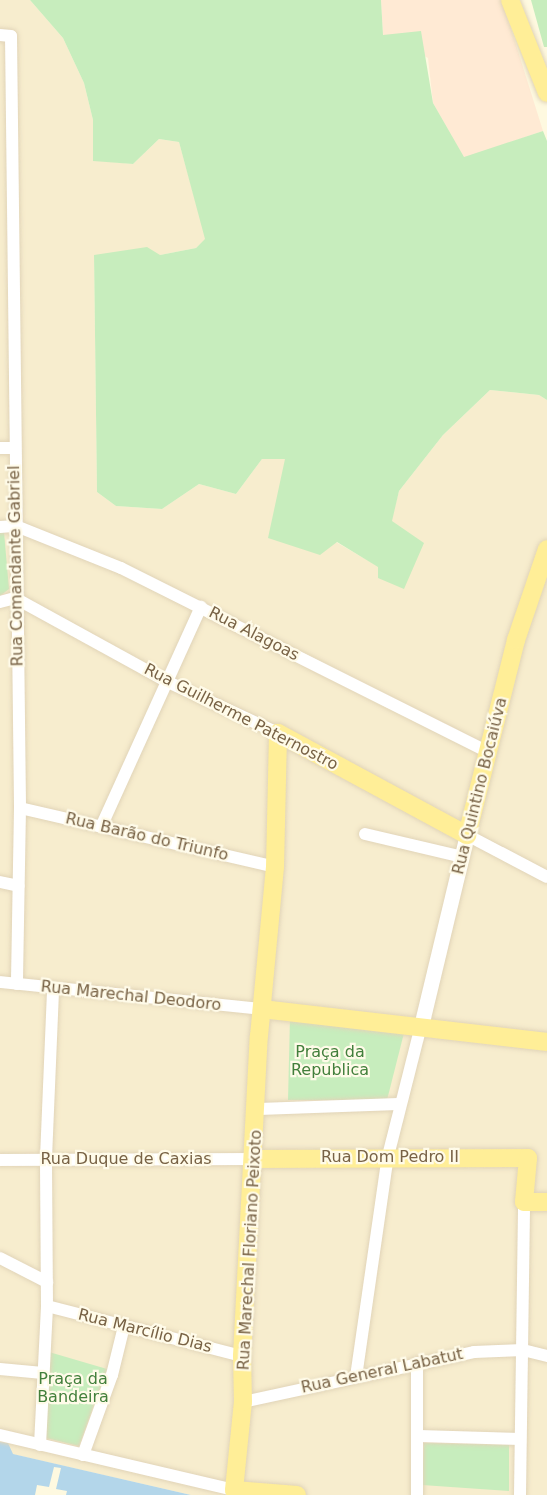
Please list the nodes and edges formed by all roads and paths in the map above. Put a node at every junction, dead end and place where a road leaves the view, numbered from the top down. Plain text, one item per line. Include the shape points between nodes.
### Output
1 (510, 0) edge
2 (5, 36) edge
3 (547, 93) edge
4 (0, 448) edge
5 (14, 448) junction
6 (16, 526) junction
7 (0, 527) edge
8 (547, 549) edge
9 (15, 598) junction
10 (0, 602) edge
11 (201, 607) junction
12 (168, 682) junction
13 (278, 733) junction
14 (488, 752) junction
15 (20, 808) junction
16 (101, 827) junction
17 (365, 834) dead end
18 (468, 835) junction
19 (463, 858) junction
20 (275, 867) junction
21 (547, 877) edge
22 (0, 882) edge
23 (19, 886) junction
24 (0, 982) edge
25 (17, 984) junction
26 (53, 988) junction
27 (262, 1009) junction
28 (421, 1026) junction
29 (547, 1042) edge
30 (399, 1104) junction
31 (258, 1109) junction
32 (388, 1156) junction
33 (46, 1158) junction
34 (253, 1159) junction
35 (0, 1160) edge
36 (524, 1202) junction
37 (547, 1202) edge
38 (0, 1258) edge
39 (47, 1282) junction
40 (47, 1306) junction
41 (124, 1326) junction
42 (523, 1350) junction
43 (242, 1356) junction
44 (547, 1356) edge
45 (417, 1363) junction
46 (0, 1369) edge
47 (43, 1373) junction
48 (356, 1377) junction
49 (243, 1402) junction
50 (0, 1435) edge
51 (419, 1436) junction
52 (520, 1438) junction
53 (40, 1445) junction
54 (83, 1455) junction
55 (234, 1490) junction
56 (297, 1495) edge
57 (417, 1495) edge
58 (520, 1495) edge

1 - 3 main road
2 - 5 street, Rua Comandante Gabriel
4 - 5 street
5 - 6 street, Rua Comandante Gabriel
6 - 7 street
6 - 9 street, Rua Comandante Gabriel
6 - 11 street, Rua Alagoas via 121,568
8 - 14 main road, Rua Quintino Bocaiúva via 516,640
9 - 10 street
9 - 12 street, Rua Guilherme Paternostro
9 - 15 street, Rua Comandante Gabriel
11 - 12 street
11 - 14 street, Rua Alagoas
12 - 13 street, Rua Guilherme Paternostro
12 - 16 street
13 - 18 main road, Rua Guilherme Paternostro
13 - 20 main road, Rua Marechal Floriano Peixoto
14 - 18 main road, Rua Quintino Bocaiúva
15 - 16 street, Rua Barão do Triunfo
15 - 23 street, Rua Comandante Gabriel
16 - 20 street, Rua Barão do Triunfo
17 - 19 street
18 - 19 street, Rua Quintino Bocaiúva
18 - 21 street
19 - 28 street, Rua Quintino Bocaiúva
20 - 27 main road, Rua Marechal Floriano Peixoto
22 - 23 street
23 - 25 street, Rua Comandante Gabriel
24 - 25 street, Rua Marechal Deodoro
25 - 26 street, Rua Marechal Deodoro
26 - 27 street, Rua Marechal Deodoro
26 - 33 street
27 - 28 main road
27 - 31 main road, Rua Marechal Floriano Peixoto
28 - 29 main road
28 - 30 street
30 - 31 street
30 - 32 street
31 - 34 main road, Rua Marechal Floriano Peixoto
32 - 34 main road, Rua Dom Pedro II
32 - 36 main road, Rua Dom Pedro II via 528,1158
32 - 48 street
33 - 34 street, Rua Duque de Caxias
33 - 35 street, Rua Duque de Caxias
33 - 39 street
34 - 43 main road, Rua Marechal Floriano Peixoto
36 - 37 main road
36 - 42 street
38 - 39 street
39 - 40 street
40 - 41 street, Rua Marcílio Dias
40 - 47 street
41 - 43 street, Rua Marcílio Dias
41 - 54 street via 112,1375
42 - 44 street, Rua General Labatut
42 - 45 street, Rua General Labatut via 474,1352
42 - 52 street
43 - 49 main road, Rua Marechal Floriano Peixoto
45 - 48 street, Rua General Labatut
45 - 51 street
46 - 47 street
47 - 53 street
48 - 49 street, Rua General Labatut
49 - 55 main road, Rua Marechal Floriano Peixoto
50 - 53 street
51 - 52 street
51 - 57 street
52 - 58 street
53 - 54 street
54 - 55 street
55 - 56 main road

